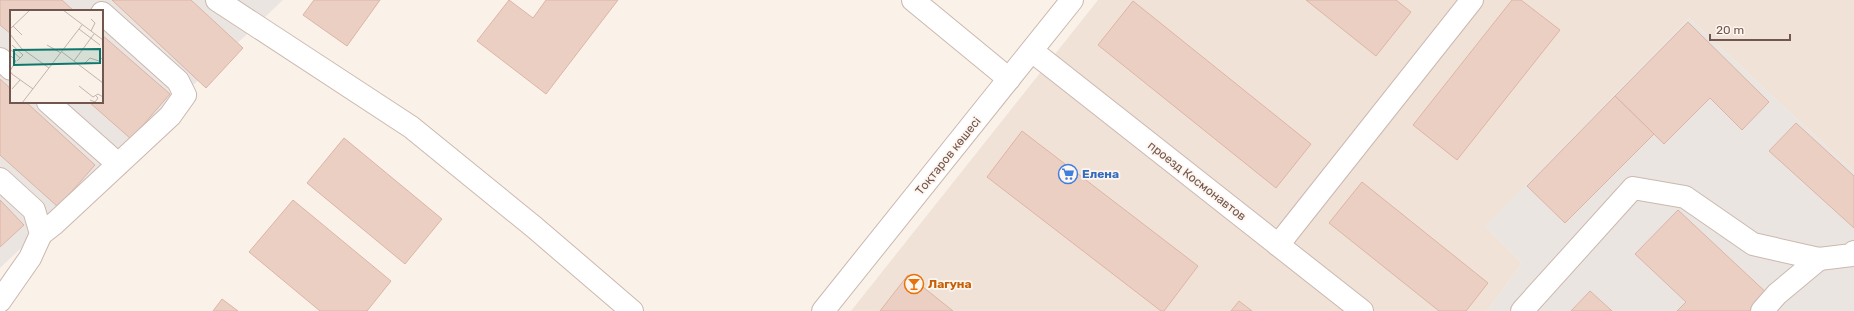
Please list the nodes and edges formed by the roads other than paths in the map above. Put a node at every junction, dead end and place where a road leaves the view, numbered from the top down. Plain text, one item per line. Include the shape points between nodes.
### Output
1 (88, 0) edge
2 (217, 0) edge
3 (913, 0) edge
4 (1072, 0) edge
5 (1472, 0) edge
6 (99, 10) edge
7 (103, 14) edge
8 (1032, 51) junction
9 (0, 59) edge
10 (10, 67) edge
11 (1009, 79) junction
12 (49, 103) edge
13 (118, 164) junction
14 (0, 179) edge
15 (41, 234) junction
16 (1278, 245) junction
17 (1854, 252) edge
18 (1819, 259) junction
19 (0, 301) edge
20 (632, 311) edge
21 (824, 311) edge
22 (1362, 311) edge
23 (1522, 311) edge
24 (1762, 311) edge

1 - 6 street
2 - 20 street via 411,127
3 - 11 street
4 - 8 street, Тоқтаров көшесі
5 - 16 street
7 - 13 street via 178,81 185,95 170,116
8 - 11 street, Тоқтаров көшесі
8 - 16 street, проезд Космонавтов
9 - 10 street
11 - 21 street, Тоқтаров көшесі
12 - 13 street
13 - 15 street
14 - 15 street via 34,210
15 - 19 street via 30,258
16 - 22 street, проезд Космонавтов
17 - 18 street via 1852,255
18 - 23 street via 1753,244 1684,197 1633,188
18 - 24 street via 1777,294

